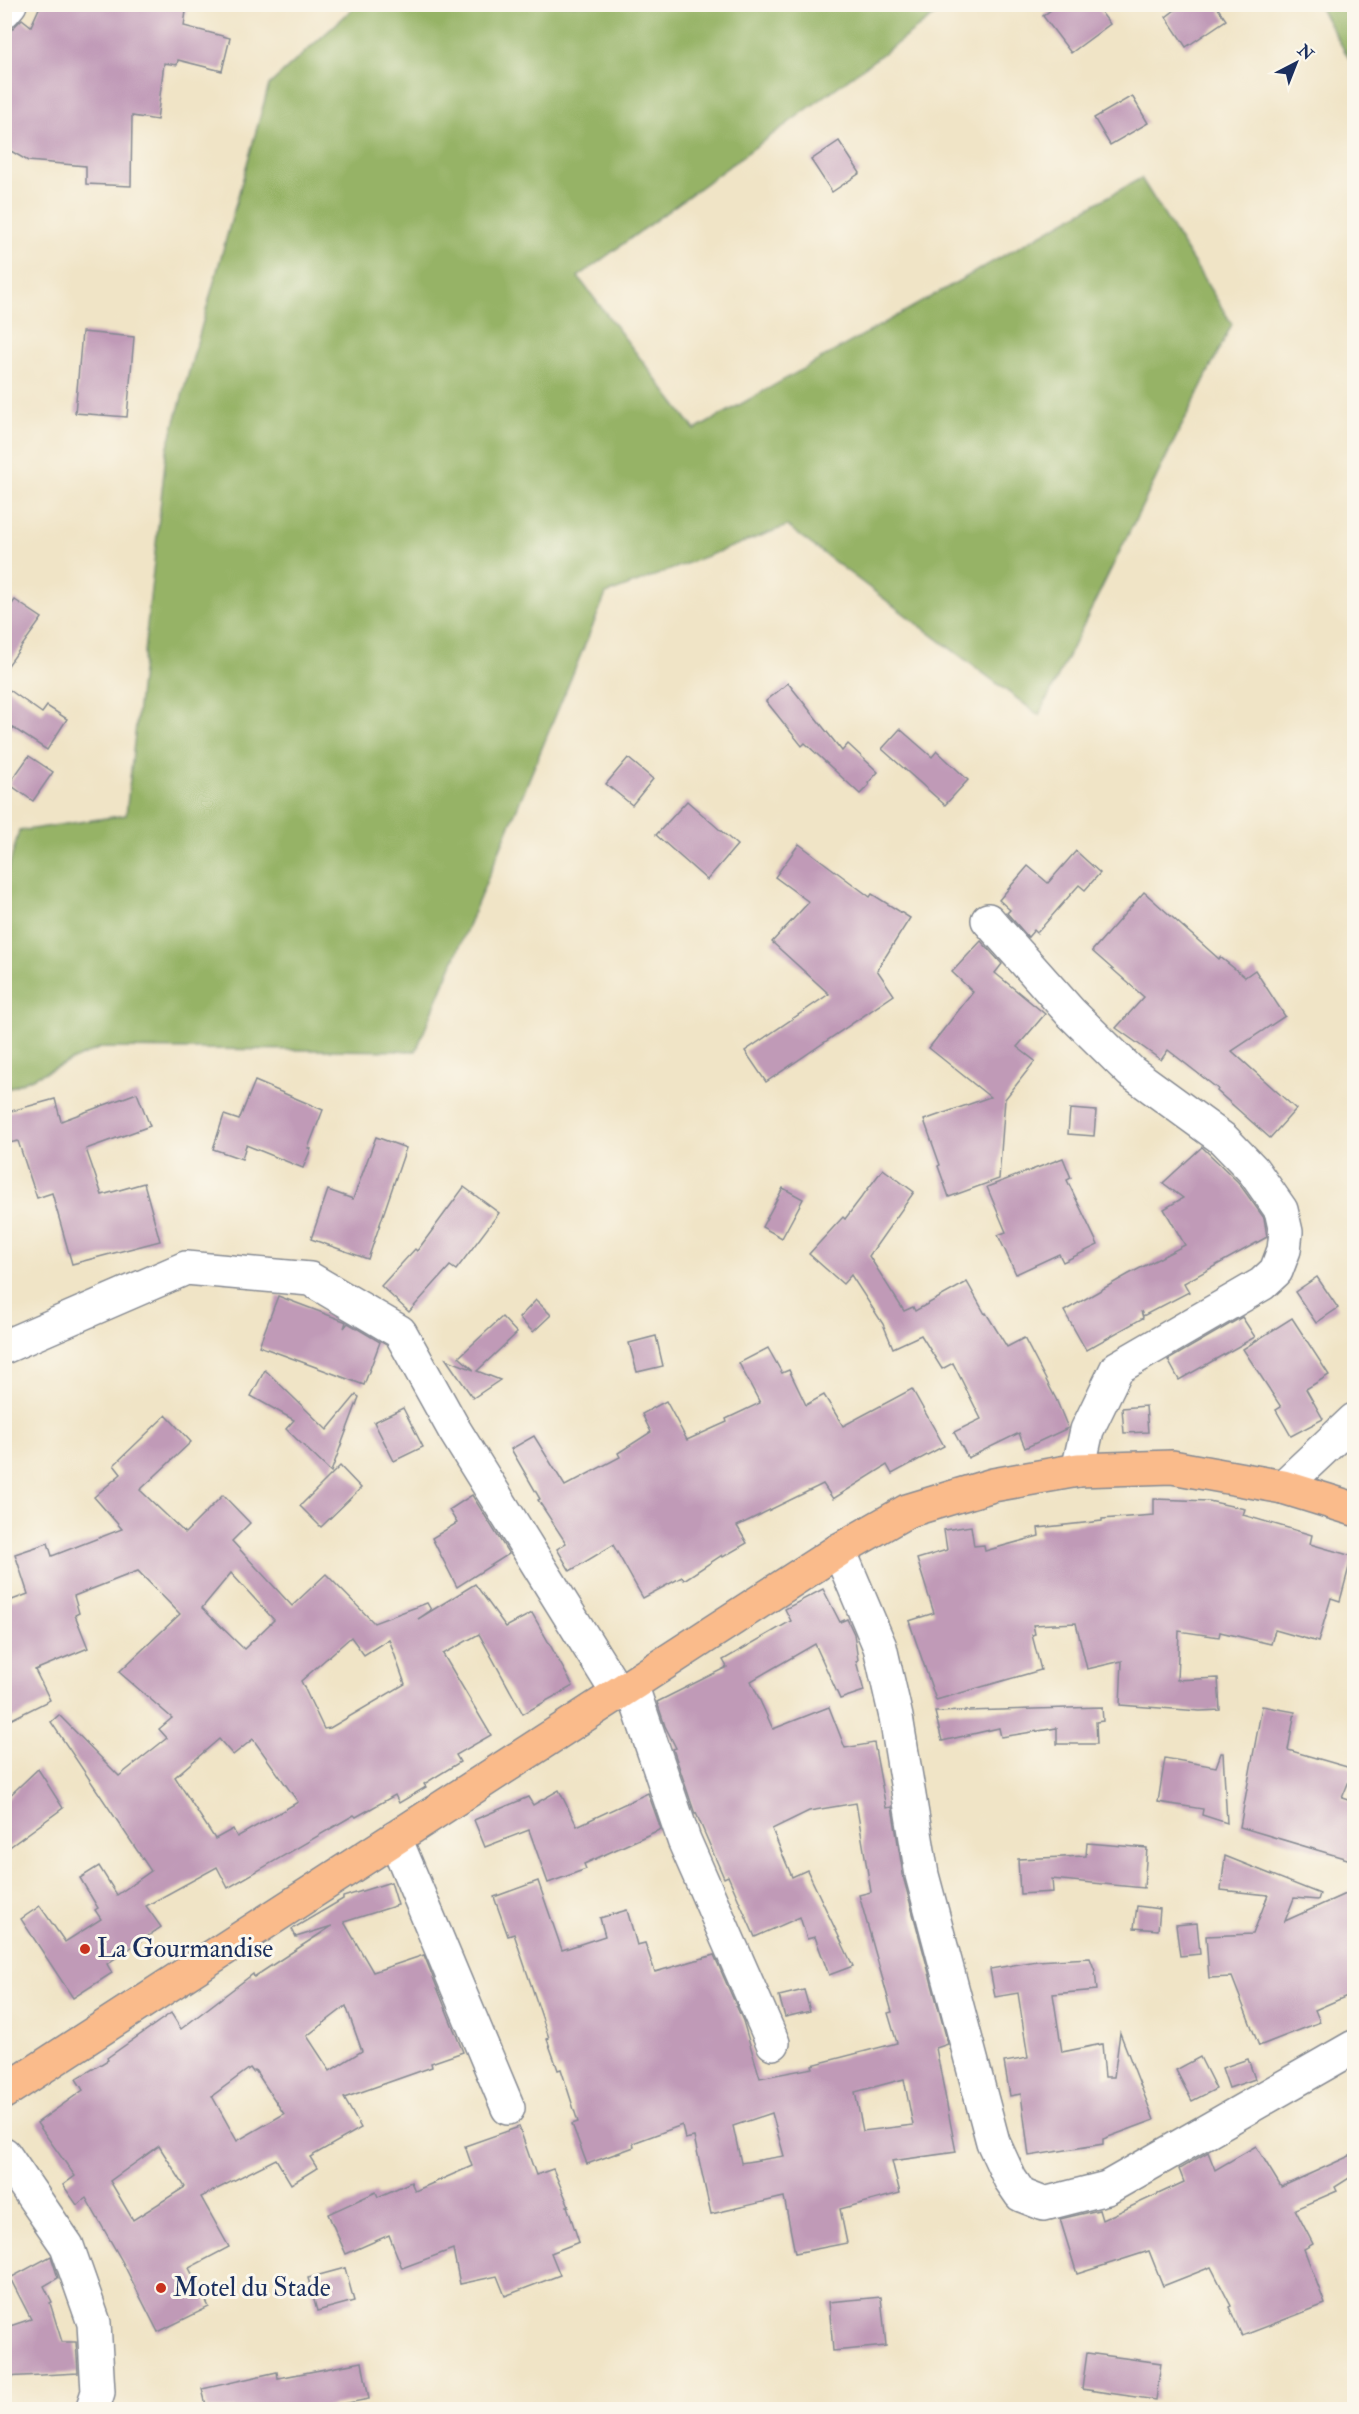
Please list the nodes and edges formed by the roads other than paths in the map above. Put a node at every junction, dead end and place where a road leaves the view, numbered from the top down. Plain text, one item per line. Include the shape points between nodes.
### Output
1 (10, 4) edge
2 (4, 11) edge
3 (988, 920) dead end
4 (4, 1347) edge
5 (1354, 1420) edge
6 (1078, 1470) junction
7 (1282, 1487) junction
8 (1354, 1509) edge
9 (839, 1550) junction
10 (625, 1691) junction
11 (395, 1838) junction
12 (773, 2043) dead end
13 (1354, 2047) edge
14 (4, 2092) edge
15 (508, 2108) dead end
16 (4, 2154) edge
17 (92, 2409) edge

1 - 2 street
3 - 6 street via 1070,1012 1131,1072 1223,1139 1253,1170 1281,1210 1286,1232 1276,1271 1262,1284 1117,1368 1087,1430
4 - 10 street via 186,1268 310,1279 400,1332 455,1431
5 - 7 street
6 - 7 highway via 1172,1467
6 - 9 highway via 993,1485 907,1511
7 - 8 highway
9 - 10 highway
9 - 13 street via 880,1647 896,1717 922,1875 993,2142 1021,2195 1044,2204 1107,2188
10 - 11 highway
10 - 12 street via 684,1840
11 - 14 highway
11 - 15 street
16 - 17 street via 67,2246 94,2323 98,2392

